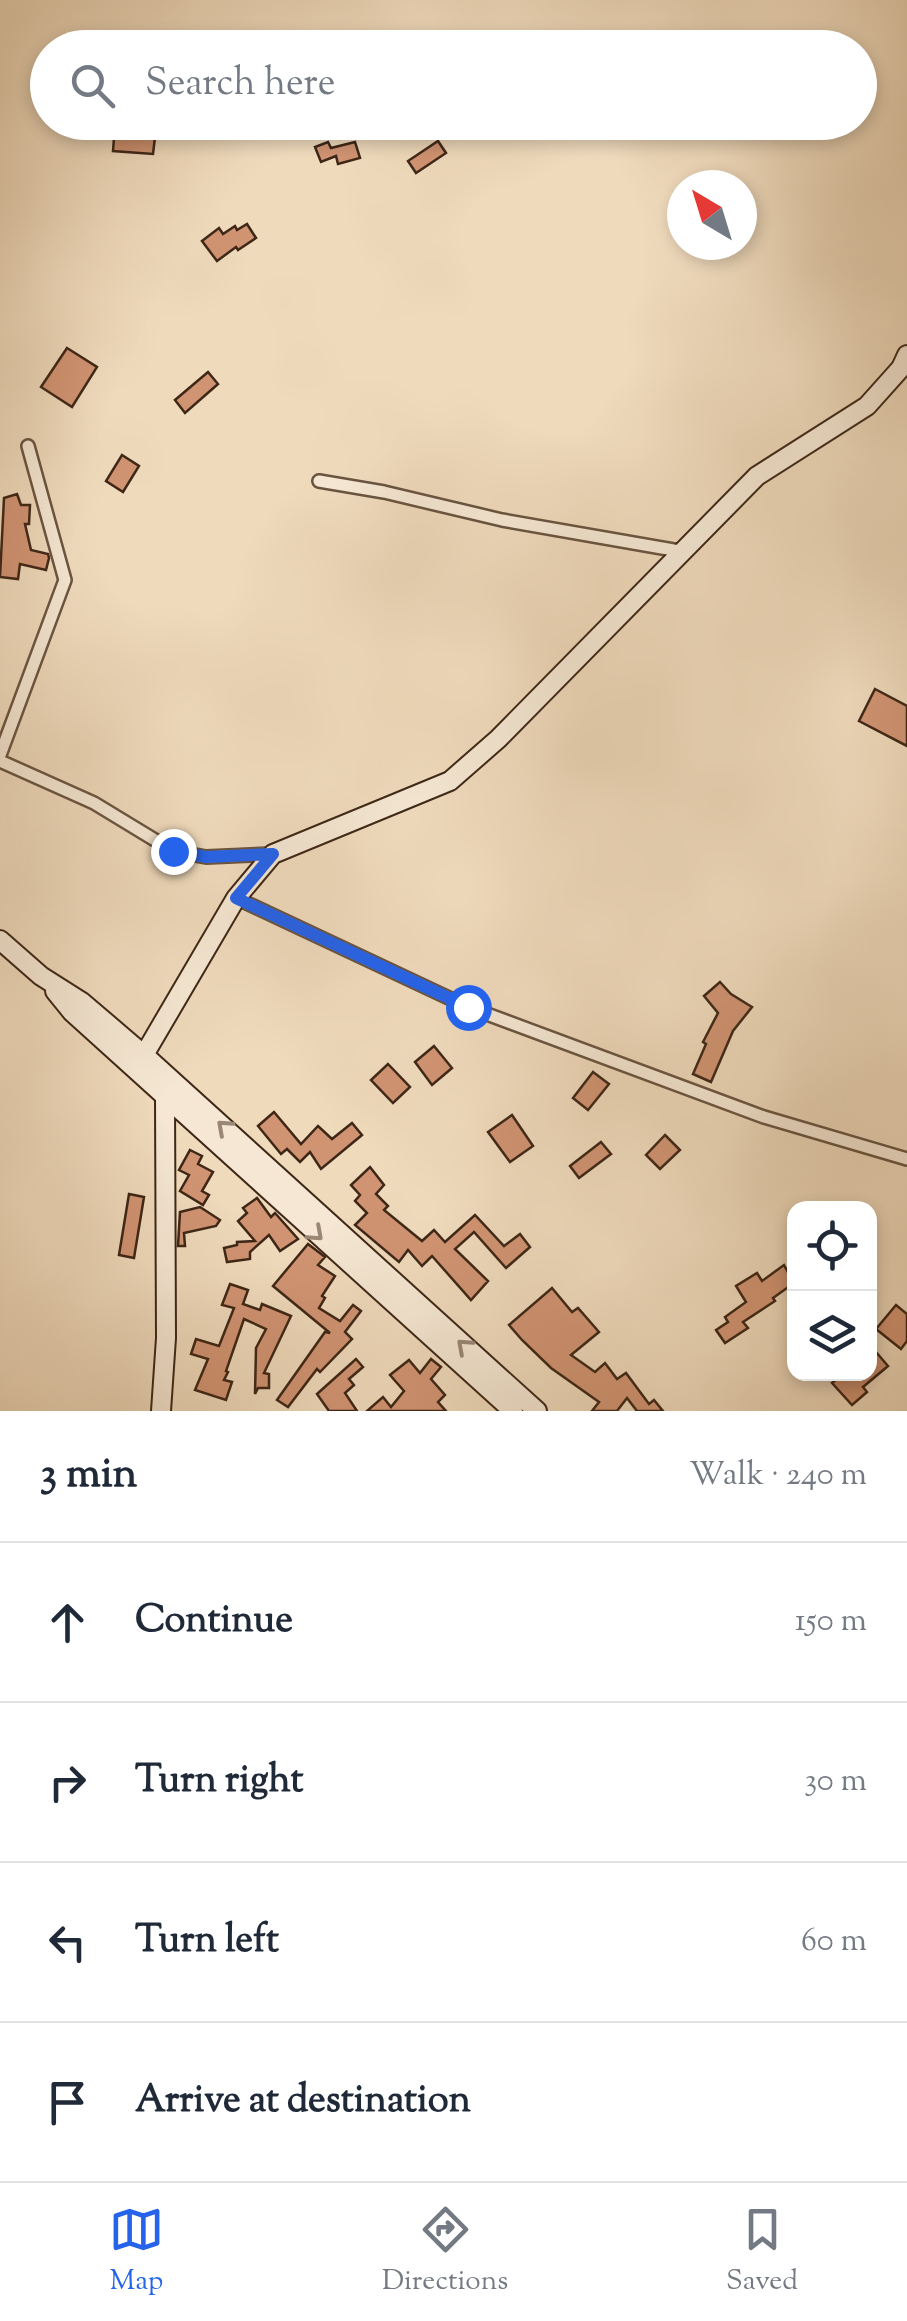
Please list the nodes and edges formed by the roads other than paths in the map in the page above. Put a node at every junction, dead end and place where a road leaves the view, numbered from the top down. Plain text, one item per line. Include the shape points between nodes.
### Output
1 (907, 354) edge
2 (28, 446) dead end
3 (320, 480) dead end
4 (685, 552) junction
5 (0, 758) edge
6 (273, 854) junction
7 (236, 898) junction
8 (0, 940) edge
9 (42, 976) junction
10 (144, 1056) junction
11 (165, 1097) junction
12 (907, 1159) edge
13 (161, 1411) edge
14 (513, 1411) edge
15 (537, 1411) edge

1 - 4 street via 866,406 757,476
2 - 5 street via 65,580
3 - 4 street
4 - 6 street via 450,780
5 - 6 street via 173,851 206,857
6 - 7 street
7 - 10 street
7 - 12 street via 468,1007 764,1117
8 - 9 street
9 - 10 street
9 - 11 street
15 -> 10 street
11 - 13 street
11 -> 14 street

